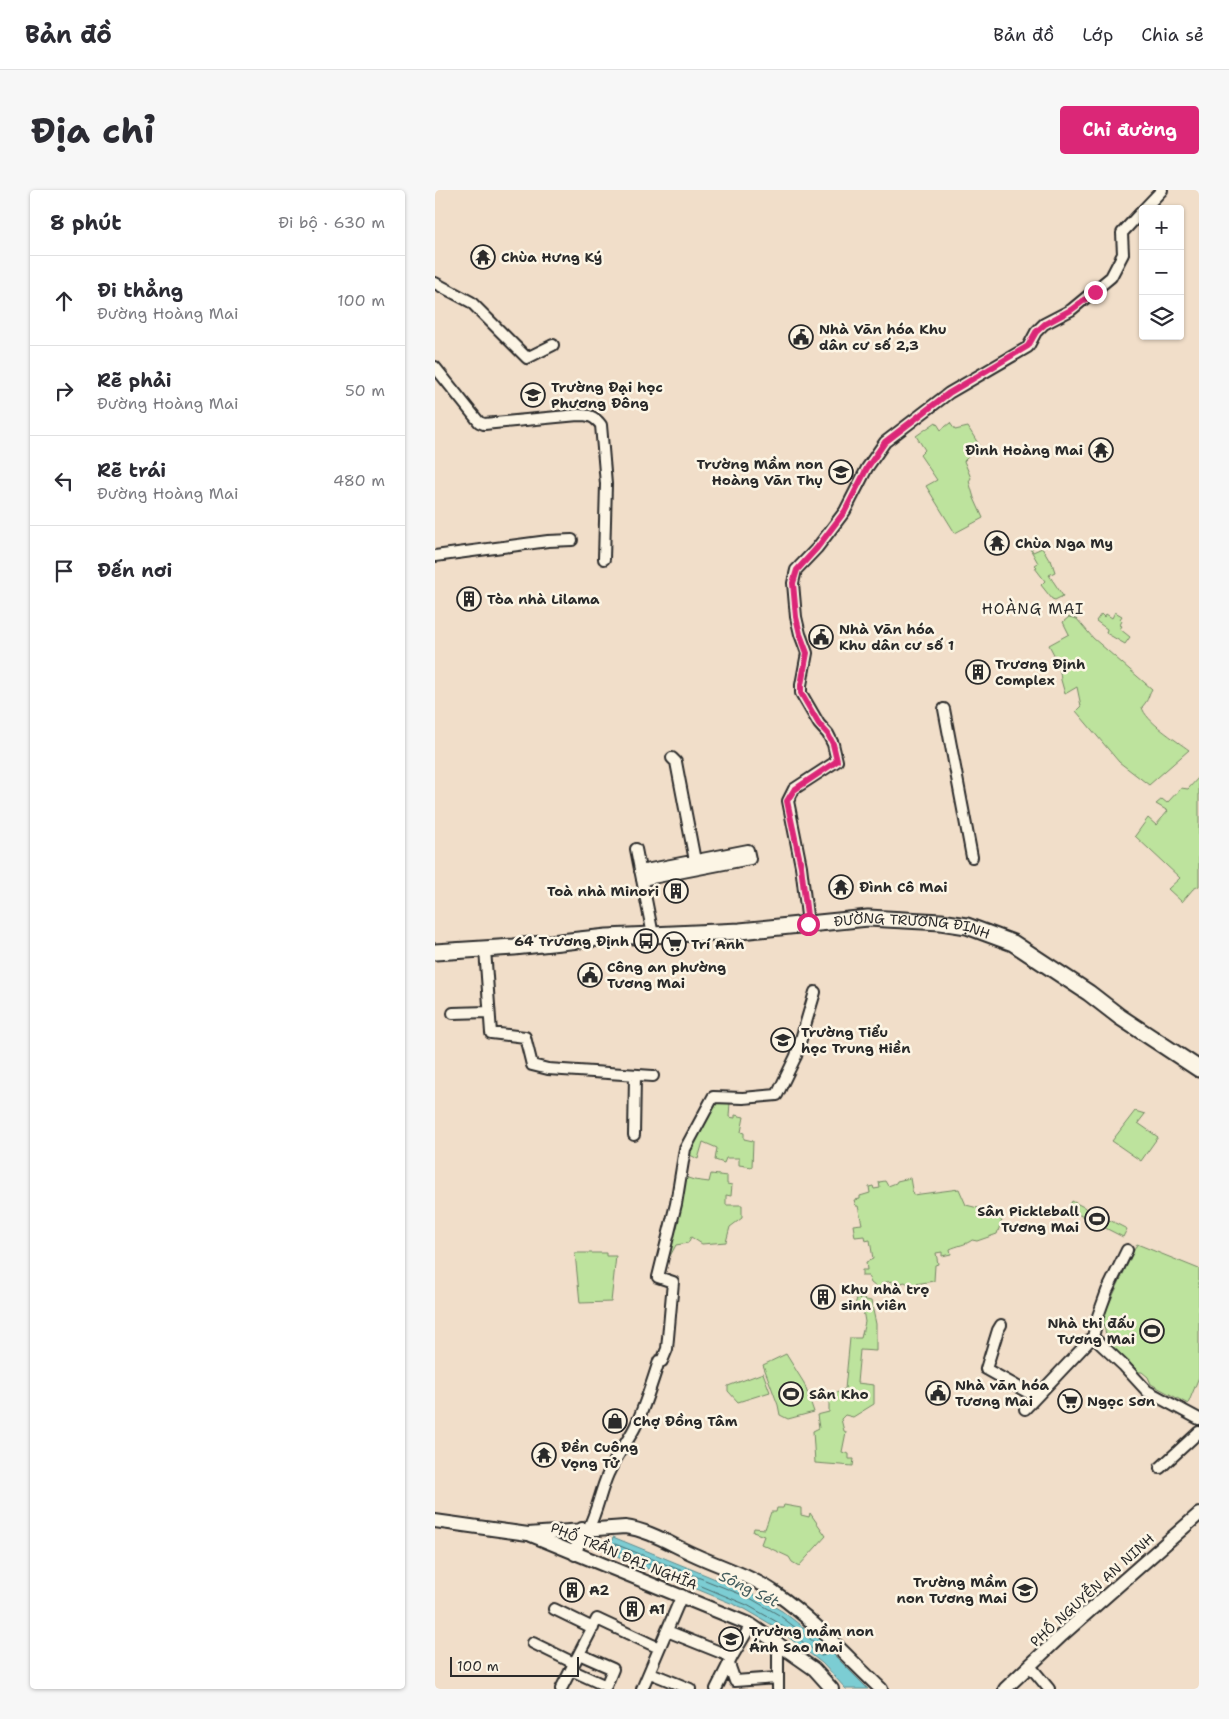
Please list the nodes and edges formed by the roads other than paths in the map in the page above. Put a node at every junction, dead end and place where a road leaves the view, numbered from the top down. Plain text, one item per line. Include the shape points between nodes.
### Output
1 (1162, 190) edge
2 (1147, 205) edge
3 (1139, 214) edge
4 (435, 283) edge
5 (553, 345) dead end
6 (435, 367) edge
7 (572, 540) dead end
8 (435, 556) edge
9 (604, 558) dead end
10 (944, 709) dead end
11 (673, 758) dead end
12 (636, 849) dead end
13 (972, 857) dead end
14 (641, 876) junction
15 (808, 924) junction
16 (653, 935) junction
17 (485, 949) junction
18 (435, 952) edge
19 (815, 992) dead end
20 (489, 1012) junction
21 (453, 1014) dead end
22 (1199, 1069) edge
23 (635, 1076) junction
24 (653, 1076) dead end
25 (634, 1135) dead end
26 (1127, 1250) dead end
27 (1001, 1325) dead end
28 (1093, 1337) junction
29 (1036, 1397) junction
30 (1025, 1409) dead end
31 (1199, 1419) edge
32 (1199, 1432) edge
33 (1160, 1468) dead end
34 (1199, 1514) edge
35 (435, 1521) edge
36 (585, 1529) junction
37 (528, 1534) junction
38 (575, 1554) junction
39 (682, 1595) junction
40 (554, 1609) dead end
41 (751, 1625) junction
42 (593, 1628) junction
43 (672, 1633) dead end
44 (778, 1642) junction
45 (533, 1644) dead end
46 (659, 1648) junction
47 (730, 1660) junction
48 (575, 1662) junction
49 (1030, 1666) junction
50 (653, 1674) dead end
51 (777, 1678) junction
52 (561, 1689) edge
53 (642, 1689) edge
54 (690, 1689) edge
55 (716, 1689) edge
56 (778, 1689) edge
57 (832, 1689) edge
58 (881, 1689) edge
59 (1005, 1689) edge
60 (1049, 1689) edge

1 - 2 street
3 - 15 street via 1122,234 1123,254 1111,278 1071,310 1045,324 1028,346 949,393 885,442 867,468 845,511 797,570 793,583 796,617 807,653 801,693 828,734 837,761 794,790 787,801 801,866
4 - 5 street via 471,302 527,358
6 - 9 street via 484,424 578,415 596,418 601,425 606,484
7 - 8 street
10 - 13 street
11 - 14 street via 695,865
12 - 14 street
14 - 16 street
15 - 16 main road, ĐƯỜNG TRƯƠNG ĐỊNH
15 - 22 main road, ĐƯỜNG TRƯƠNG ĐỊNH via 868,918 941,922 967,926 998,937 1013,943 1085,990 1119,1017
16 - 17 main road, ĐƯỜNG TRƯƠNG ĐỊNH
17 - 18 main road, ĐƯỜNG TRƯƠNG ĐỊNH
17 - 20 street
19 - 36 street via 796,1056 777,1095 713,1097 685,1150 659,1277 673,1282 667,1349 659,1361 634,1429 608,1472 592,1520
20 - 21 street
20 - 23 street via 491,1032 525,1037 532,1065
23 - 24 street
23 - 25 street
26 - 28 street via 1107,1291
27 - 29 street via 986,1369
28 - 29 street
28 - 31 street via 1147,1391
29 - 30 street
32 - 33 street
34 - 49 street, PHỐ NGUYỄN AN NINH
35 - 37 street, PHỐ TRẦN ĐẠI NGHĨA
36 - 37 street, PHỐ TRẦN ĐẠI NGHĨA
36 - 38 street
36 - 58 street, PHỐ TRẦN ĐẠI NGHĨA via 634,1528 776,1593 816,1624
37 - 38 street, PHỐ TRẦN ĐẠI NGHĨA
38 - 39 street, PHỐ TRẦN ĐẠI NGHĨA
39 - 41 street, PHỐ TRẦN ĐẠI NGHĨA
39 - 46 street
40 - 42 street
41 - 44 street, PHỐ TRẦN ĐẠI NGHĨA
41 - 47 street
42 - 46 street via 597,1619
42 - 48 street
43 - 47 street
44 - 51 street
44 - 57 street, PHỐ TRẦN ĐẠI NGHĨA via 814,1669
45 - 48 street
46 - 53 street
47 - 51 street via 735,1681
47 - 55 street
48 - 52 street
49 - 59 street, PHỐ NGUYỄN AN NINH
49 - 60 street
50 - 54 street
51 - 56 street

